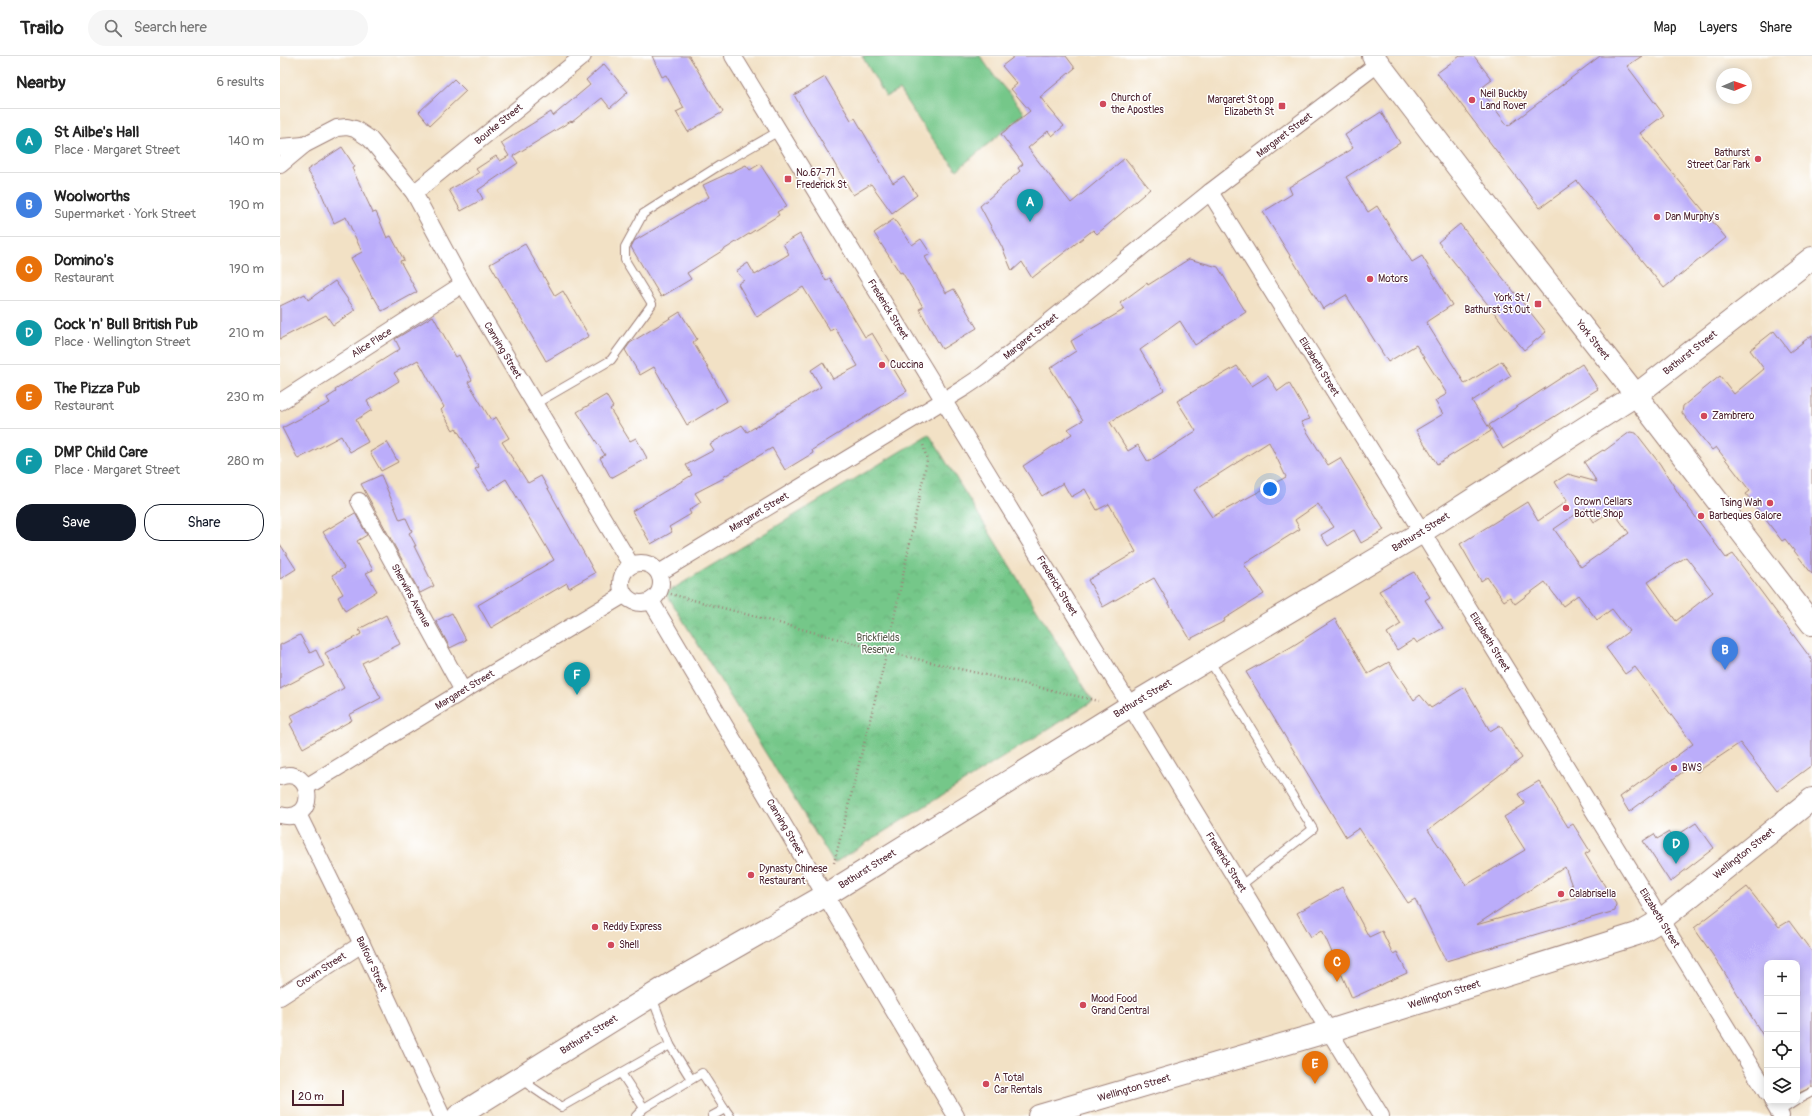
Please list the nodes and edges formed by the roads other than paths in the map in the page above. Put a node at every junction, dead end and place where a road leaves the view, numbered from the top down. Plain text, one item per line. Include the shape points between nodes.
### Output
1 (583, 56) edge
2 (733, 56) edge
3 (1376, 60) edge
4 (779, 131) junction
5 (304, 145) junction
6 (280, 147) edge
7 (280, 166) edge
8 (1210, 192) junction
9 (414, 193) junction
10 (1812, 258) edge
11 (463, 284) junction
12 (1636, 395) junction
13 (945, 401) junction
14 (280, 402) edge
15 (535, 404) junction
16 (359, 501) dead end
17 (1422, 532) junction
18 (631, 565) junction
19 (659, 573) junction
20 (624, 595) junction
21 (651, 601) junction
22 (1812, 624) edge
23 (1208, 659) junction
24 (463, 691) junction
25 (1130, 706) junction
26 (281, 775) edge
27 (306, 787) junction
28 (1812, 799) edge
29 (298, 814) junction
30 (280, 815) edge
31 (1240, 886) junction
32 (826, 895) junction
33 (1661, 920) junction
34 (362, 944) junction
35 (652, 996) junction
36 (280, 997) edge
37 (1329, 1031) junction
38 (670, 1045) junction
39 (620, 1073) junction
40 (520, 1078) junction
41 (691, 1080) junction
42 (1764, 1089) edge
43 (1812, 1092) edge
44 (1800, 1099) edge
45 (1790, 1104) edge
46 (644, 1108) junction
47 (1777, 1110) edge
48 (727, 1112) edge
49 (442, 1116) edge
50 (458, 1116) edge
51 (636, 1116) edge
52 (712, 1116) edge
53 (956, 1116) edge
54 (1039, 1116) edge
55 (1380, 1116) edge

1 - 9 street, Bourke Street
2 - 4 street, Frederick Street
3 - 8 street, Margaret Street
3 - 12 highway, York Street via 1484,203
4 - 13 street, Frederick Street
4 - 15 lane via 643,214 625,247 625,260 652,304 611,360
5 - 6 street
5 - 7 street
5 - 9 street, Canning Street via 337,128 355,130 370,139
8 - 13 street, Margaret Street via 988,371
8 - 17 street, Elizabeth Street
9 - 11 street, Canning Street
10 - 12 highway, Bathurst Street
11 - 14 street, Alice Place
11 - 15 street, Canning Street
12 - 17 highway, Bathurst Street
12 - 22 highway, York Street
13 - 19 street, Margaret Street
13 - 25 street, Frederick Street
15 - 18 street, Canning Street
16 - 24 street, Sherwins Avenue
17 - 23 highway, Bathurst Street
17 - 33 street, Elizabeth Street
18 - 19 street via 644,563
18 - 20 street via 622,575 621,589
19 - 21 street via 659,592
20 - 21 street via 634,603
20 - 24 street, Margaret Street
21 - 32 street, Canning Street
23 - 25 highway, Bathurst Street
23 - 31 lane via 1313,829
24 - 27 street, Margaret Street
25 - 31 street, Frederick Street
25 - 32 highway, Bathurst Street
26 - 27 street via 294,776
27 - 29 street via 308,799
28 - 33 highway, Wellington Street
29 - 30 street
29 - 34 street, Balfour Street
31 - 37 street, Frederick Street
32 - 35 highway, Bathurst Street
32 - 53 street, Canning Street
33 - 37 highway, Wellington Street via 1638,934 1586,952
33 - 42 street, Elizabeth Street
34 - 36 street, Crown Street
34 - 49 street, Balfour Street
35 - 38 lane
35 - 40 highway, Bathurst Street
37 - 54 highway, Wellington Street
37 - 55 street, Frederick Street
38 - 39 lane
38 - 41 lane
39 - 40 lane via 561,1107
39 - 46 lane
40 - 50 highway, Bathurst Street
41 - 46 lane
41 - 48 lane via 702,1073
43 - 44 lane
45 - 47 lane
46 - 51 lane
48 - 52 lane

